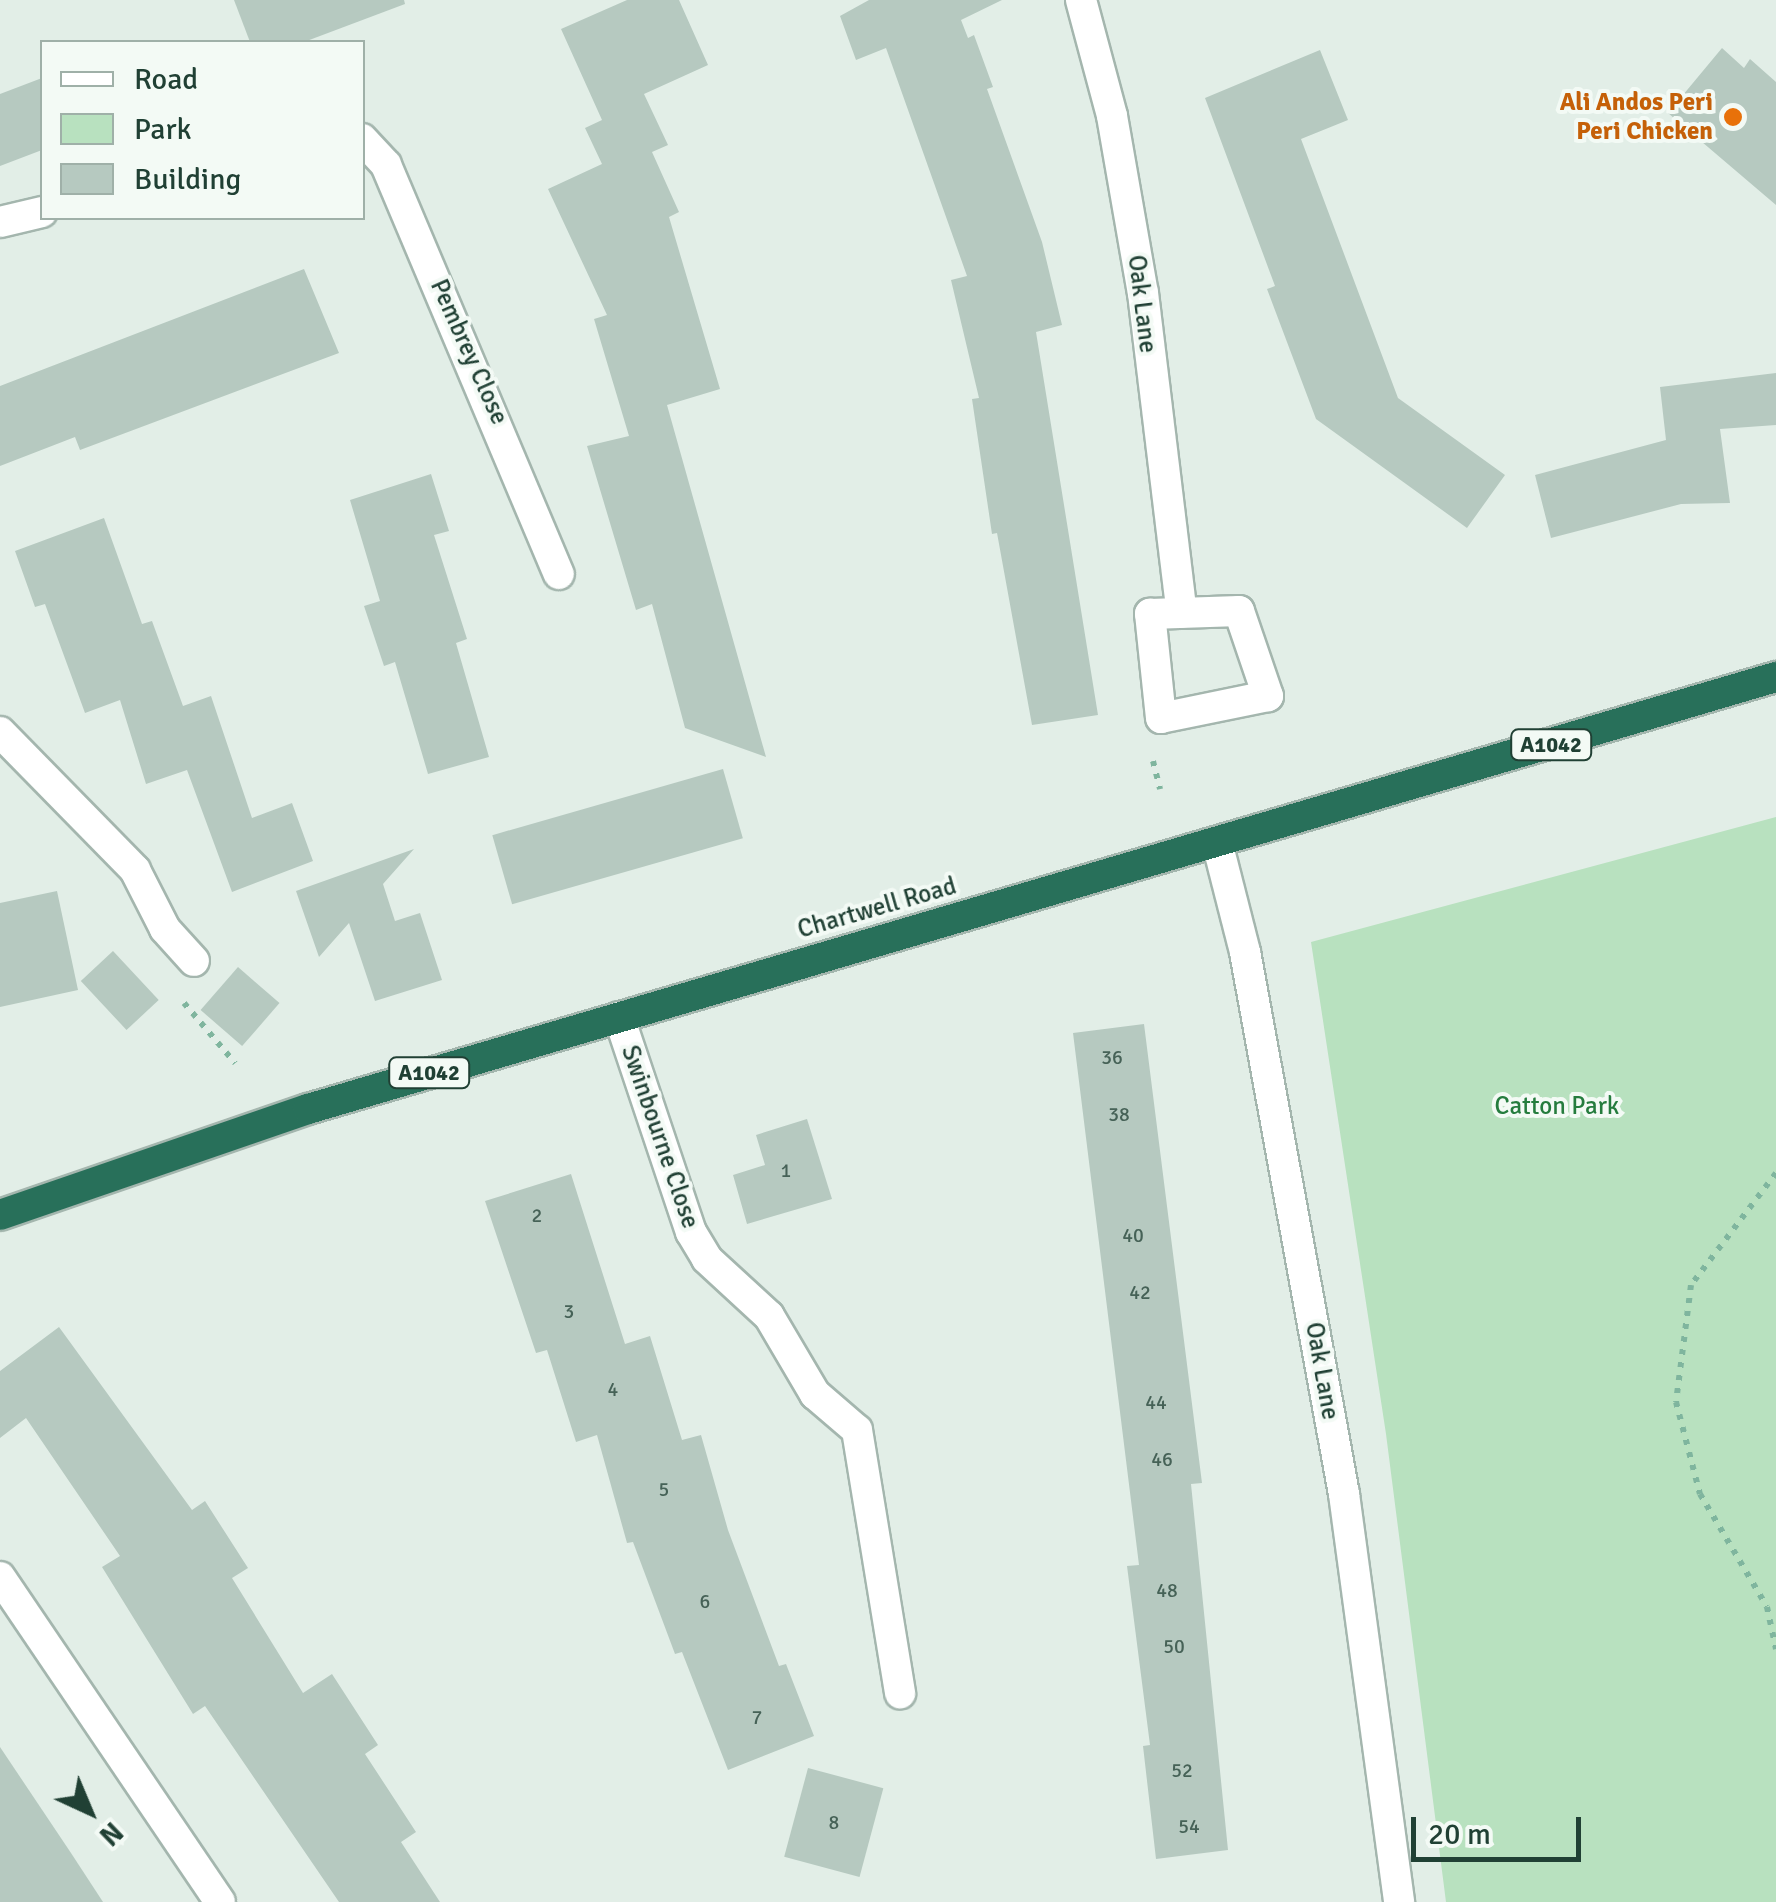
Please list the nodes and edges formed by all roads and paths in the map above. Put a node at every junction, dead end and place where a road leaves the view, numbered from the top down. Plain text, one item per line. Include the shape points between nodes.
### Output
1 (1080, 0) edge
2 (365, 143) edge
3 (40, 212) edge
4 (0, 222) edge
5 (559, 574) dead end
6 (1182, 613) junction
7 (1776, 677) edge
8 (0, 732) edge
9 (1155, 767) dead end
10 (1160, 789) dead end
11 (1218, 846) junction
12 (194, 961) joint
13 (619, 1016) junction
14 (234, 1063) dead end
15 (1776, 1173) edge
16 (0, 1215) edge
17 (0, 1577) edge
18 (1776, 1650) edge
19 (900, 1694) dead end
20 (220, 1902) edge
21 (1399, 1902) edge

1 - 6 street, Oak Lane via 1112,116 1143,293
2 - 5 street, Pembrey Close via 386,164
3 - 4 street
6 - 6 street via 1239,610 1268,696 1161,718 1150,614
7 - 11 highway, Chartwell Road / A1042
8 - 12 street via 136,870 165,930
9 - 10 path
11 - 13 highway, Chartwell Road / A1042
11 - 21 street, Oak Lane via 1245,952 1344,1494
12 - 14 path via 180,998
13 - 16 highway, Chartwell Road / A1042 via 308,1108
13 - 19 street, Swinbourne Close via 691,1232 707,1259 769,1316 815,1394 857,1430
15 - 18 path via 1691,1285 1676,1402 1700,1494 1766,1606
17 - 20 street

